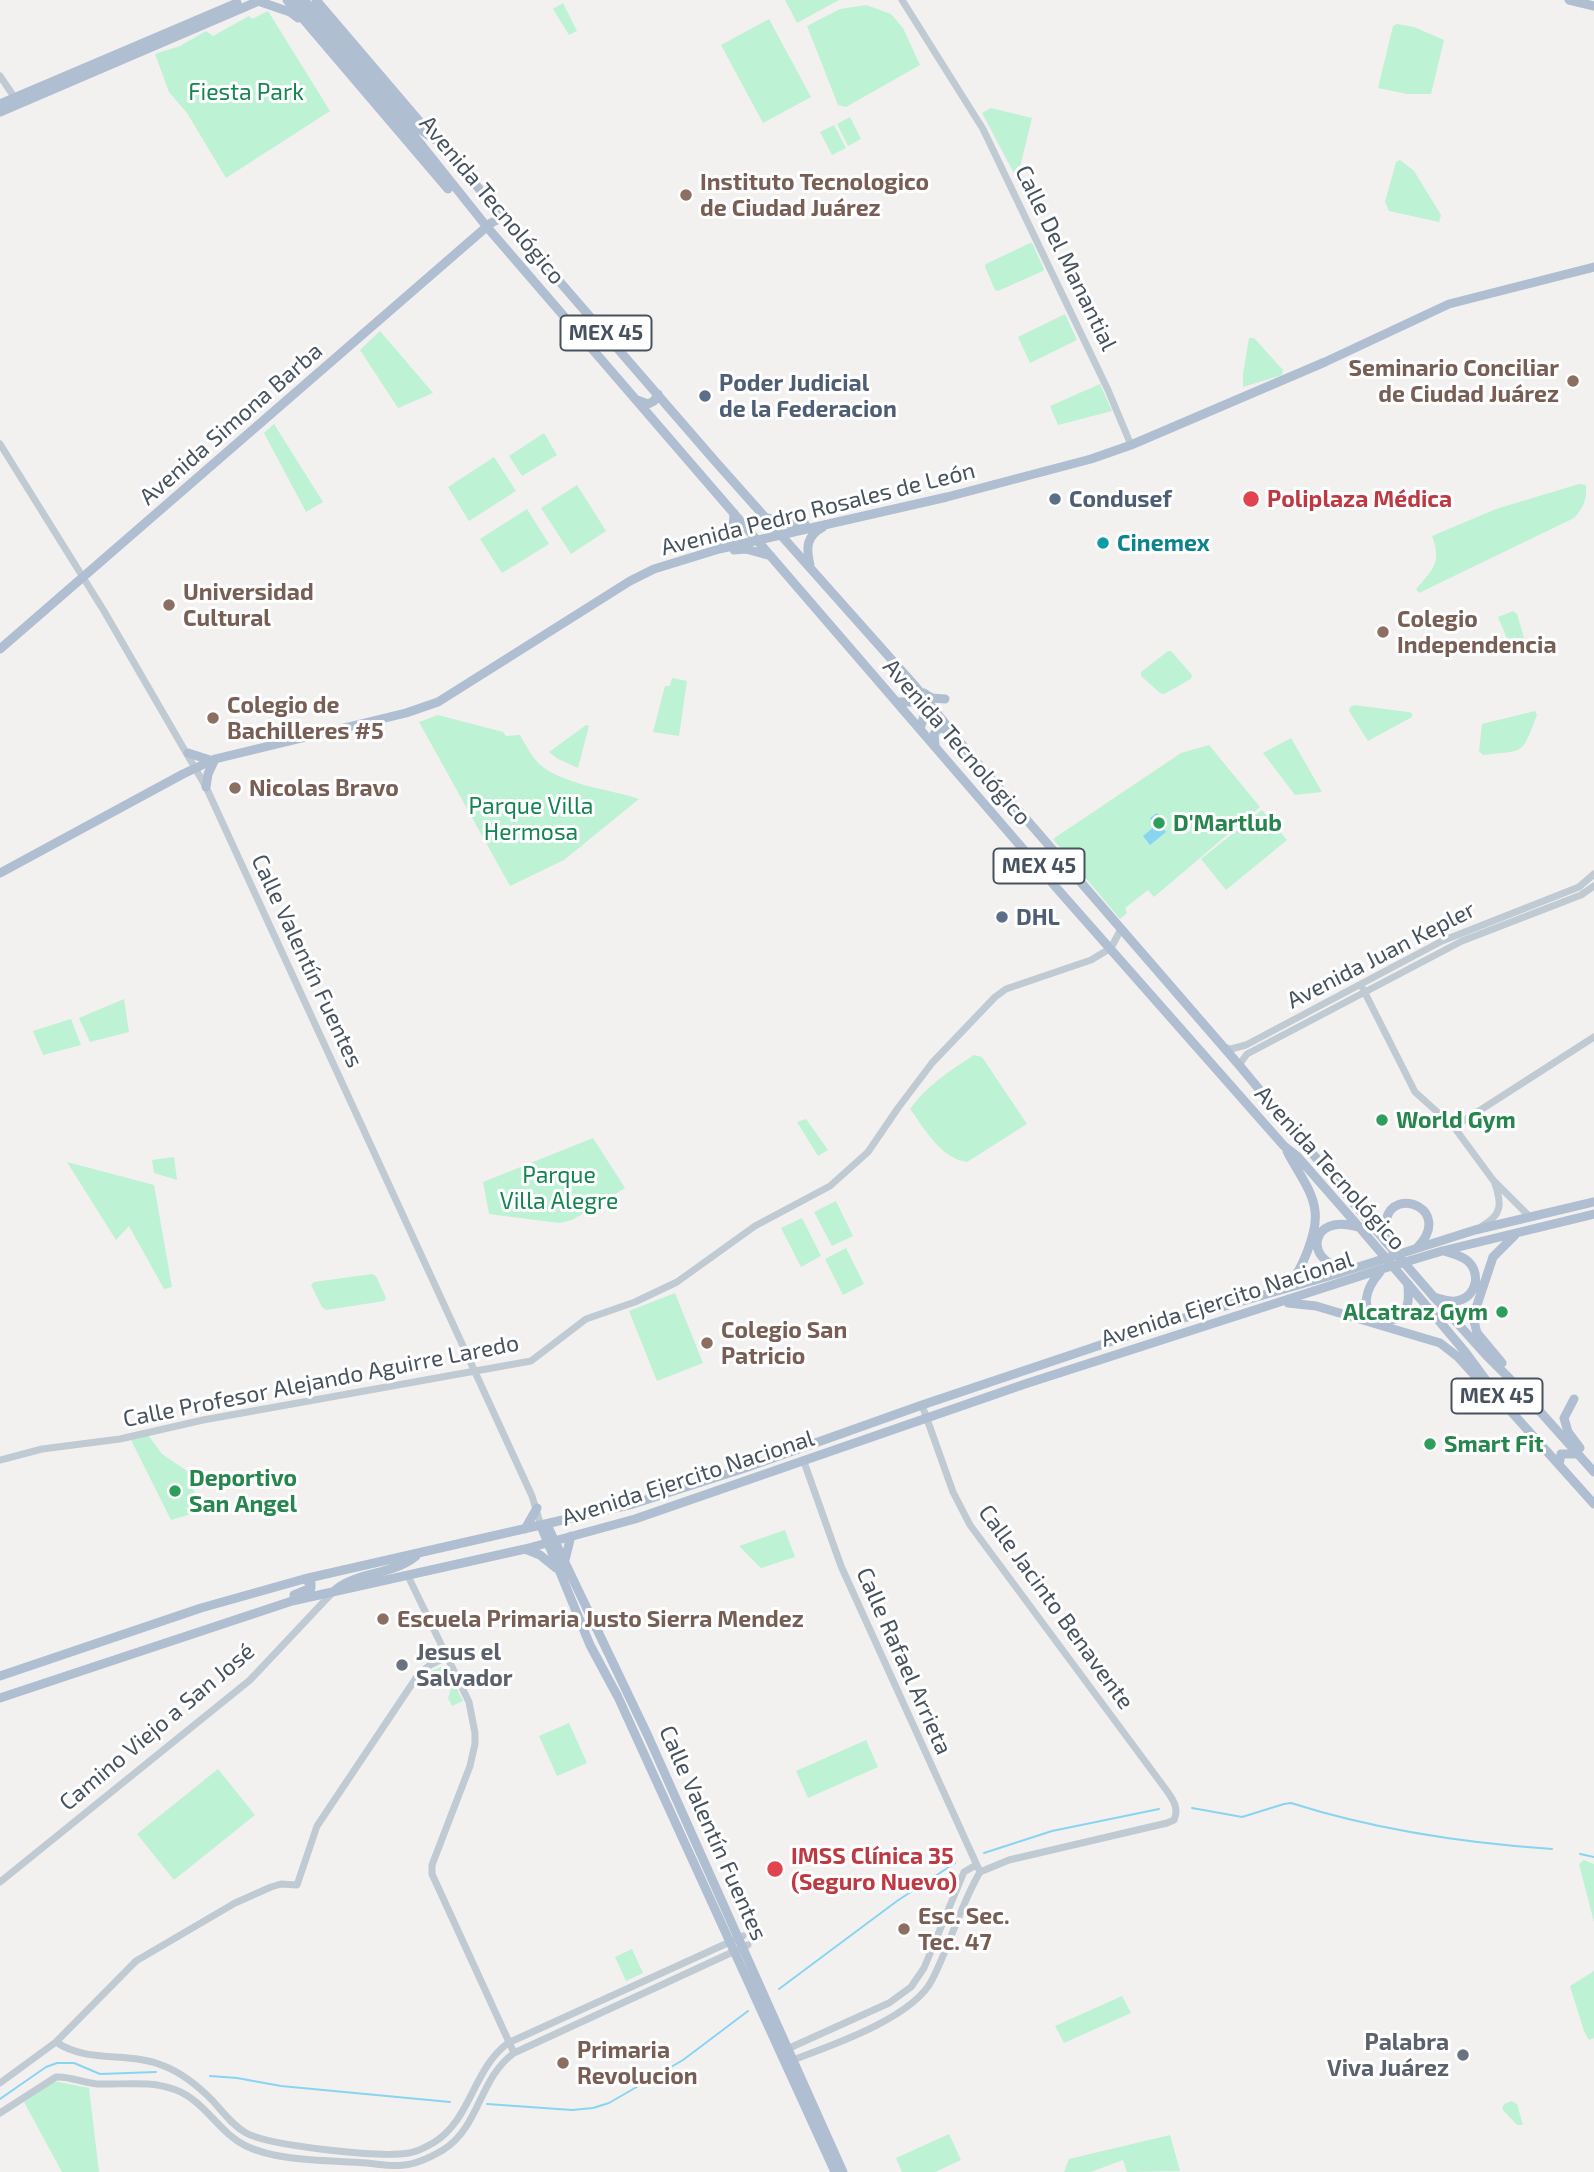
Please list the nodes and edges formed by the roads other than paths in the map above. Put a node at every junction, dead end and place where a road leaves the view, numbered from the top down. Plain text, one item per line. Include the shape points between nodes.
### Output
1 (245, 0) edge
2 (260, 0) edge
3 (290, 0) edge
4 (304, 0) edge
5 (316, 0) edge
6 (902, 0) edge
7 (1569, 0) edge
8 (323, 5) edge
9 (1594, 6) edge
10 (304, 22) junction
11 (0, 76) edge
12 (17, 100) junction
13 (0, 104) edge
14 (0, 111) edge
15 (415, 130) junction
16 (429, 135) junction
17 (489, 199) junction
18 (474, 211) junction
19 (507, 220) junction
20 (487, 227) junction
21 (1594, 267) edge
22 (658, 394) junction
23 (635, 399) junction
24 (657, 425) junction
25 (0, 444) edge
26 (1131, 445) junction
27 (725, 472) junction
28 (734, 513) junction
29 (766, 517) junction
30 (831, 522) junction
31 (780, 534) junction
32 (757, 540) junction
33 (719, 549) junction
34 (771, 556) junction
35 (811, 567) junction
36 (84, 579) junction
37 (0, 649) edge
38 (918, 690) junction
39 (945, 699) dead end
40 (897, 702) junction
41 (931, 706) junction
42 (917, 725) junction
43 (951, 732) junction
44 (935, 745) junction
45 (188, 753) junction
46 (215, 760) junction
47 (195, 768) junction
48 (183, 774) junction
49 (204, 785) junction
50 (0, 873) edge
51 (1594, 874) edge
52 (1594, 886) edge
53 (1121, 929) junction
54 (1111, 948) junction
55 (1360, 985) junction
56 (1364, 993) junction
57 (1594, 1037) edge
58 (1223, 1047) junction
59 (1239, 1065) junction
60 (1454, 1128) junction
61 (1284, 1146) junction
62 (1493, 1180) junction
63 (1594, 1202) edge
64 (1594, 1214) edge
65 (1530, 1217) junction
66 (1360, 1228) junction
67 (1475, 1230) junction
68 (1518, 1232) junction
69 (1386, 1242) junction
70 (1416, 1249) junction
71 (1442, 1251) junction
72 (1351, 1269) junction
73 (1382, 1269) junction
74 (1408, 1284) junction
75 (1283, 1289) junction
76 (1433, 1296) junction
77 (1242, 1301) junction
78 (1283, 1303) junction
79 (1205, 1328) junction
80 (474, 1372) junction
81 (1519, 1388) junction
82 (1499, 1398) junction
83 (1574, 1399) dead end
84 (922, 1405) junction
85 (925, 1419) junction
86 (1577, 1454) junction
87 (0, 1460) edge
88 (804, 1462) junction
89 (1559, 1465) junction
90 (1594, 1466) edge
91 (1594, 1472) edge
92 (633, 1504) junction
93 (1594, 1504) edge
94 (538, 1511) junction
95 (544, 1525) junction
96 (606, 1527) junction
97 (525, 1529) junction
98 (571, 1536) junction
99 (551, 1541) junction
100 (469, 1543) junction
101 (525, 1549) junction
102 (421, 1553) junction
103 (472, 1560) junction
104 (565, 1560) junction
105 (557, 1569) junction
106 (408, 1576) junction
107 (304, 1579) junction
108 (331, 1594) junction
109 (278, 1606) junction
110 (592, 1617) junction
111 (581, 1623) junction
112 (448, 1656) junction
113 (16, 1670) junction
114 (0, 1676) edge
115 (0, 1682) edge
116 (0, 1698) edge
117 (691, 1856) junction
118 (690, 1869) dead end
119 (978, 1869) junction
120 (0, 1882) edge
121 (737, 1938) junction
122 (742, 1948) junction
123 (56, 2042) junction
124 (508, 2043) junction
125 (785, 2051) junction
126 (514, 2053) junction
127 (789, 2061) junction
128 (185, 2077) junction
129 (0, 2083) edge
130 (176, 2090) junction
131 (193, 2098) junction
132 (0, 2113) edge
133 (272, 2142) junction
134 (270, 2153) junction
135 (835, 2172) edge
136 (843, 2172) edge

1 - 12 main road
2 - 10 main road
2 - 12 main road
3 - 10 main road
3 - 15 main road, Avenida Tecnológico / MEX 45
4 - 15 main road, Avenida Tecnológico / MEX 45
5 - 8 main road
6 - 26 street, Calle Del Manantial via 983,129
7 - 9 main road
8 - 16 main road
10 - 20 main road
11 - 12 street
12 - 13 main road
12 - 14 main road
15 - 16 main road, Avenida Tecnológico / MEX 45
15 - 18 main road, Avenida Tecnológico / MEX 45
16 - 17 main road, Avenida Tecnológico / MEX 45
17 - 18 main road via 487,209
17 - 19 main road, Avenida Tecnológico / MEX 45
18 - 20 main road, Avenida Tecnológico / MEX 45
19 - 20 main road
19 - 22 main road, Avenida Tecnológico / MEX 45
20 - 23 main road, Avenida Tecnológico / MEX 45
20 - 36 main road, Avenida Simona Barba
21 - 26 main road, Avenida Pedro Rosales de León via 1449,304
22 - 23 main road via 648,404
22 - 27 main road, Avenida Tecnológico / MEX 45
23 - 24 main road, Avenida Tecnológico / MEX 45
24 - 27 main road via 664,415 672,418 710,462
24 - 28 main road, Avenida Tecnológico / MEX 45
25 - 36 street, Calle Valentín Fuentes
26 - 30 main road, Avenida Pedro Rosales de León via 988,487
27 - 29 main road, Avenida Tecnológico / MEX 45
28 - 32 main road, Avenida Tecnológico / MEX 45
28 - 33 main road via 733,533
29 - 30 main road via 799,525
29 - 31 main road, Avenida Tecnológico / MEX 45
30 - 31 main road, Avenida Pedro Rosales de León
30 - 35 main road via 809,540
31 - 32 main road, Avenida Pedro Rosales de León
31 - 35 main road, Avenida Tecnológico / MEX 45
32 - 33 main road, Avenida Pedro Rosales de León
32 - 34 main road, Avenida Tecnológico / MEX 45
33 - 34 main road via 747,549
33 - 46 main road, Avenida Pedro Rosales de León via 646,572 431,705
34 - 40 main road, Avenida Tecnológico / MEX 45
35 - 38 main road, Avenida Tecnológico / MEX 45
36 - 37 main road, Avenida Simona Barba
36 - 45 street, Calle Valentín Fuentes
38 - 39 main road
38 - 40 main road via 915,702
38 - 41 main road, Avenida Tecnológico / MEX 45
40 - 42 main road, Avenida Tecnológico / MEX 45
41 - 42 main road
41 - 43 main road, Avenida Tecnológico / MEX 45
42 - 44 main road, Avenida Tecnológico / MEX 45
43 - 44 main road via 938,729
43 - 53 main road, Avenida Tecnológico / MEX 45
44 - 54 main road, Avenida Tecnológico / MEX 45
45 - 46 main road
45 - 47 street, Calle Valentín Fuentes
46 - 47 main road, Avenida Pedro Rosales de León
46 - 49 main road
47 - 48 main road, Avenida Pedro Rosales de León
47 - 49 street, Calle Valentín Fuentes
48 - 49 main road via 197,777
48 - 50 main road, Avenida Pedro Rosales de León
49 - 80 street, Calle Valentín Fuentes
51 - 55 street, Avenida Juan Kepler via 1579,887 1442,941
52 - 56 street, Avenida Juan Kepler via 1462,941
53 - 54 street
53 - 58 main road, Avenida Tecnológico / MEX 45
54 - 61 main road, Avenida Tecnológico / MEX 45
54 - 80 street, Calle Profesor Alejando Aguirre Laredo via 995,997 932,1063 868,1152 828,1188 755,1226 677,1282 586,1319 538,1358
55 - 56 street
55 - 58 street, Avenida Juan Kepler via 1246,1045
56 - 59 street, Avenida Juan Kepler via 1247,1054
56 - 60 street via 1411,1086
57 - 60 street
58 - 59 main road, Avenida Tecnológico / MEX 45
59 - 69 main road, Avenida Tecnológico / MEX 45
60 - 62 street
61 - 66 main road, Avenida Tecnológico / MEX 45
61 - 75 main road via 1316,1214 1304,1262
62 - 65 street
62 - 67 street via 1500,1210
63 - 65 main road, Avenida Ejercito Nacional
64 - 68 main road, Avenida Ejercito Nacional
65 - 67 main road, Avenida Ejercito Nacional
66 - 72 main road via 1335,1224 1317,1240 1326,1261
66 - 74 main road, Avenida Tecnológico / MEX 45, bridge
67 - 70 main road, Avenida Ejercito Nacional
68 - 71 main road, Avenida Ejercito Nacional
68 - 81 main road via 1488,1267 1473,1323
69 - 70 main road via 1385,1221 1391,1210 1400,1203 1413,1204 1423,1210 1429,1223 1426,1237
69 - 76 main road, Avenida Tecnológico / MEX 45, bridge
70 - 72 main road, Avenida Ejercito Nacional
71 - 73 main road, Avenida Ejercito Nacional
71 - 76 main road via 1468,1261 1476,1279 1469,1294 1460,1300
72 - 75 main road, Avenida Ejercito Nacional
73 - 74 main road via 1365,1298 1367,1308 1378,1318 1392,1320 1404,1312
73 - 78 main road, Avenida Ejercito Nacional
74 - 82 main road, Avenida Tecnológico / MEX 45
75 - 77 main road, Avenida Ejercito Nacional
76 - 81 main road, Avenida Tecnológico / MEX 45
77 - 79 main road via 1210,1318
77 - 84 main road, Avenida Ejercito Nacional
78 - 79 main road, Avenida Ejercito Nacional
78 - 82 main road via 1316,1306 1440,1343
79 - 85 main road, Avenida Ejercito Nacional
80 - 87 street, Calle Profesor Alejando Aguirre Laredo
80 - 94 street, Calle Valentín Fuentes
81 - 86 main road, Avenida Tecnológico / MEX 45
82 - 89 main road, Avenida Tecnológico / MEX 45
83 - 90 main road via 1565,1412 1565,1425
84 - 85 street, Calle Jacinto Benavente
84 - 92 main road, Avenida Ejercito Nacional
85 - 88 main road, Avenida Ejercito Nacional
85 - 119 street, Calle Jacinto Benavente via 970,1525 1167,1791 1177,1814 1174,1821
86 - 89 main road via 1561,1454
86 - 91 main road, Avenida Tecnológico / MEX 45
88 - 96 main road, Avenida Ejercito Nacional
88 - 119 street, Calle Rafael Arrieta via 841,1566
89 - 93 main road, Avenida Tecnológico / MEX 45
92 - 95 main road, Avenida Ejercito Nacional
92 - 96 main road via 634,1515
94 - 95 street, Calle Valentín Fuentes
94 - 97 main road
95 - 97 main road, Avenida Ejercito Nacional
95 - 99 main road, Calle Valentín Fuentes
96 - 98 main road, Avenida Ejercito Nacional
97 - 100 main road, Avenida Ejercito Nacional
98 - 99 main road, Avenida Ejercito Nacional
98 - 104 main road
99 - 101 main road, Avenida Ejercito Nacional
99 - 104 main road, Calle Valentín Fuentes
99 - 105 main road, Calle Valentín Fuentes
100 - 102 main road, Avenida Ejercito Nacional
100 - 103 main road via 467,1553
101 - 103 main road, Avenida Ejercito Nacional
101 - 105 main road
102 - 107 main road, Avenida Ejercito Nacional
102 - 108 main road via 400,1566 344,1583
103 - 106 main road, Avenida Ejercito Nacional
104 - 110 main road, Calle Valentín Fuentes
105 - 111 main road, Calle Valentín Fuentes
106 - 108 main road, Avenida Ejercito Nacional
106 - 112 street
107 - 109 main road via 311,1588
107 - 113 main road, Avenida Ejercito Nacional
108 - 109 main road, Avenida Ejercito Nacional
108 - 120 street, Camino Viejo a San José via 240,1688
109 - 116 main road, Avenida Ejercito Nacional
110 - 111 main road
110 - 121 main road, Calle Valentín Fuentes
111 - 117 main road, Calle Valentín Fuentes
112 - 123 street via 418,1675 347,1780 317,1826 297,1885 271,1886 235,1902 136,1961
112 - 124 street via 469,1702 475,1744 432,1874
113 - 114 main road, Avenida Ejercito Nacional
113 - 115 main road
117 - 118 main road
117 - 121 main road, Calle Valentín Fuentes
119 - 125 street via 964,1872 911,1987 889,2003
119 - 127 street via 932,1980 920,1997 906,2009
121 - 122 main road, Calle Valentín Fuentes
121 - 124 street
122 - 125 main road, Calle Valentín Fuentes
122 - 126 street
123 - 128 street via 81,2053 155,2063
123 - 129 street
124 - 126 street
124 - 133 street via 484,2068 457,2122 421,2149 382,2154
125 - 127 main road, Calle Valentín Fuentes
126 - 134 street via 494,2072 456,2141 415,2163 384,2165
127 - 135 main road, Calle Valentín Fuentes
127 - 136 main road, Calle Valentín Fuentes
128 - 130 street
128 - 131 street
128 - 133 street via 245,2132
130 - 131 street
130 - 132 street via 151,2083 95,2084 55,2077
131 - 134 street via 235,2139
133 - 134 street

